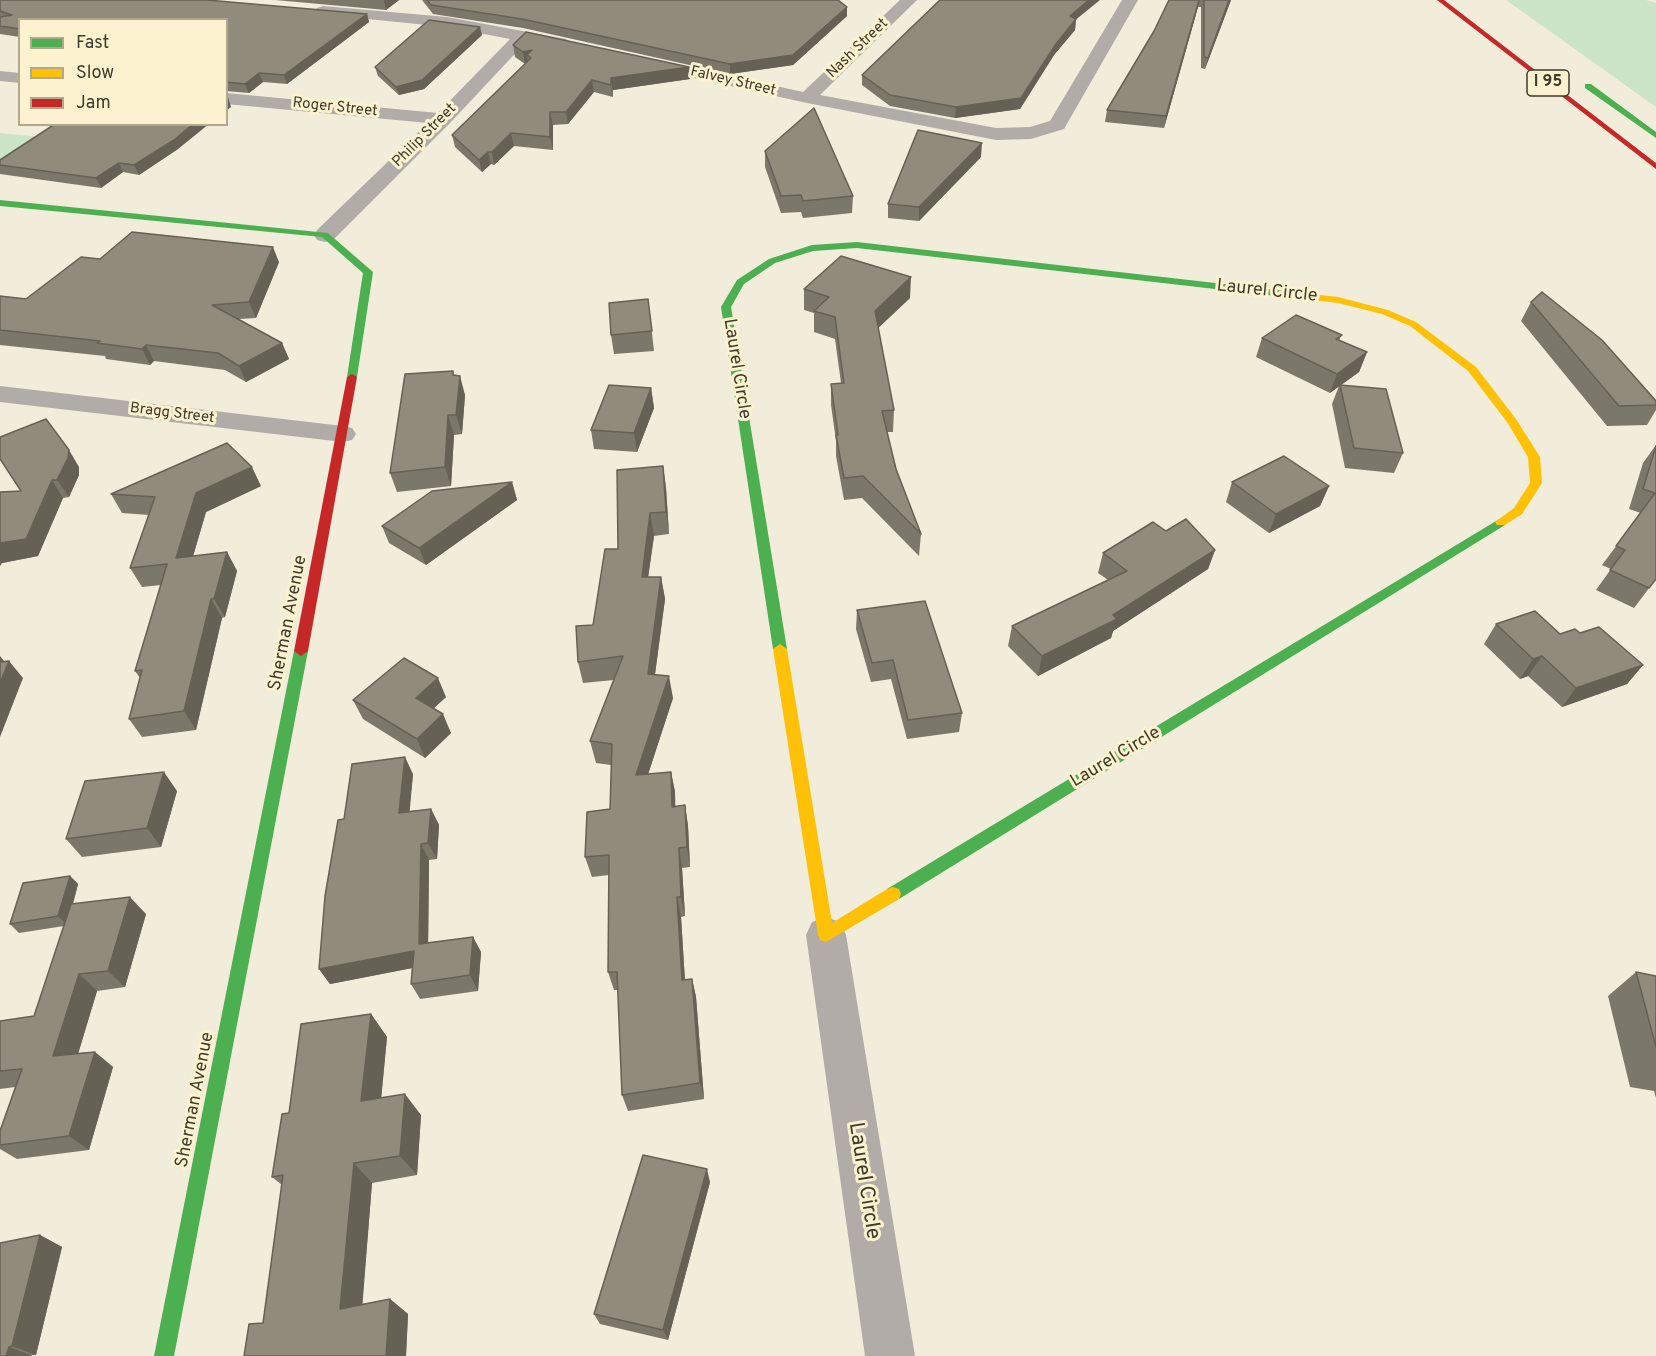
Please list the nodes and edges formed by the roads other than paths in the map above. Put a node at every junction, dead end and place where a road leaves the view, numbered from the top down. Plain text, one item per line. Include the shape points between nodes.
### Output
1 (1130, 0) edge
2 (1440, 0) edge
3 (903, 1) edge
4 (309, 10) edge
5 (523, 35) junction
6 (580, 47) edge
7 (625, 58) edge
8 (1573, 75) dead end
9 (0, 76) edge
10 (18, 78) edge
11 (228, 98) edge
12 (807, 98) junction
13 (443, 119) junction
14 (1656, 136) edge
15 (1656, 166) edge
16 (0, 203) edge
17 (325, 235) junction
18 (3, 397) edge
19 (344, 435) junction
20 (826, 935) junction
21 (164, 1356) edge
22 (890, 1356) edge

1 - 12 street, Falvey Street via 1057,125 1031,134 996,134
2 - 15 main road, I 95
3 - 12 street, Nash Street
4 - 5 street via 447,22
5 - 6 street
5 - 13 street, Philip Street
7 - 12 street, Falvey Street
8 - 14 main road, I 95
9 - 10 street
11 - 13 street, Roger Street
13 - 17 street, Philip Street
16 - 17 main road
17 - 19 main road, Sherman Avenue via 368,272
18 - 19 street, Bragg Street
19 - 21 main road, Sherman Avenue
20 - 20 main road, Laurel Circle via 726,307 740,282 772,261 812,248 856,245 1338,300 1413,324 1472,369 1534,457 1536,483 1518,512
20 - 22 street, Laurel Circle

